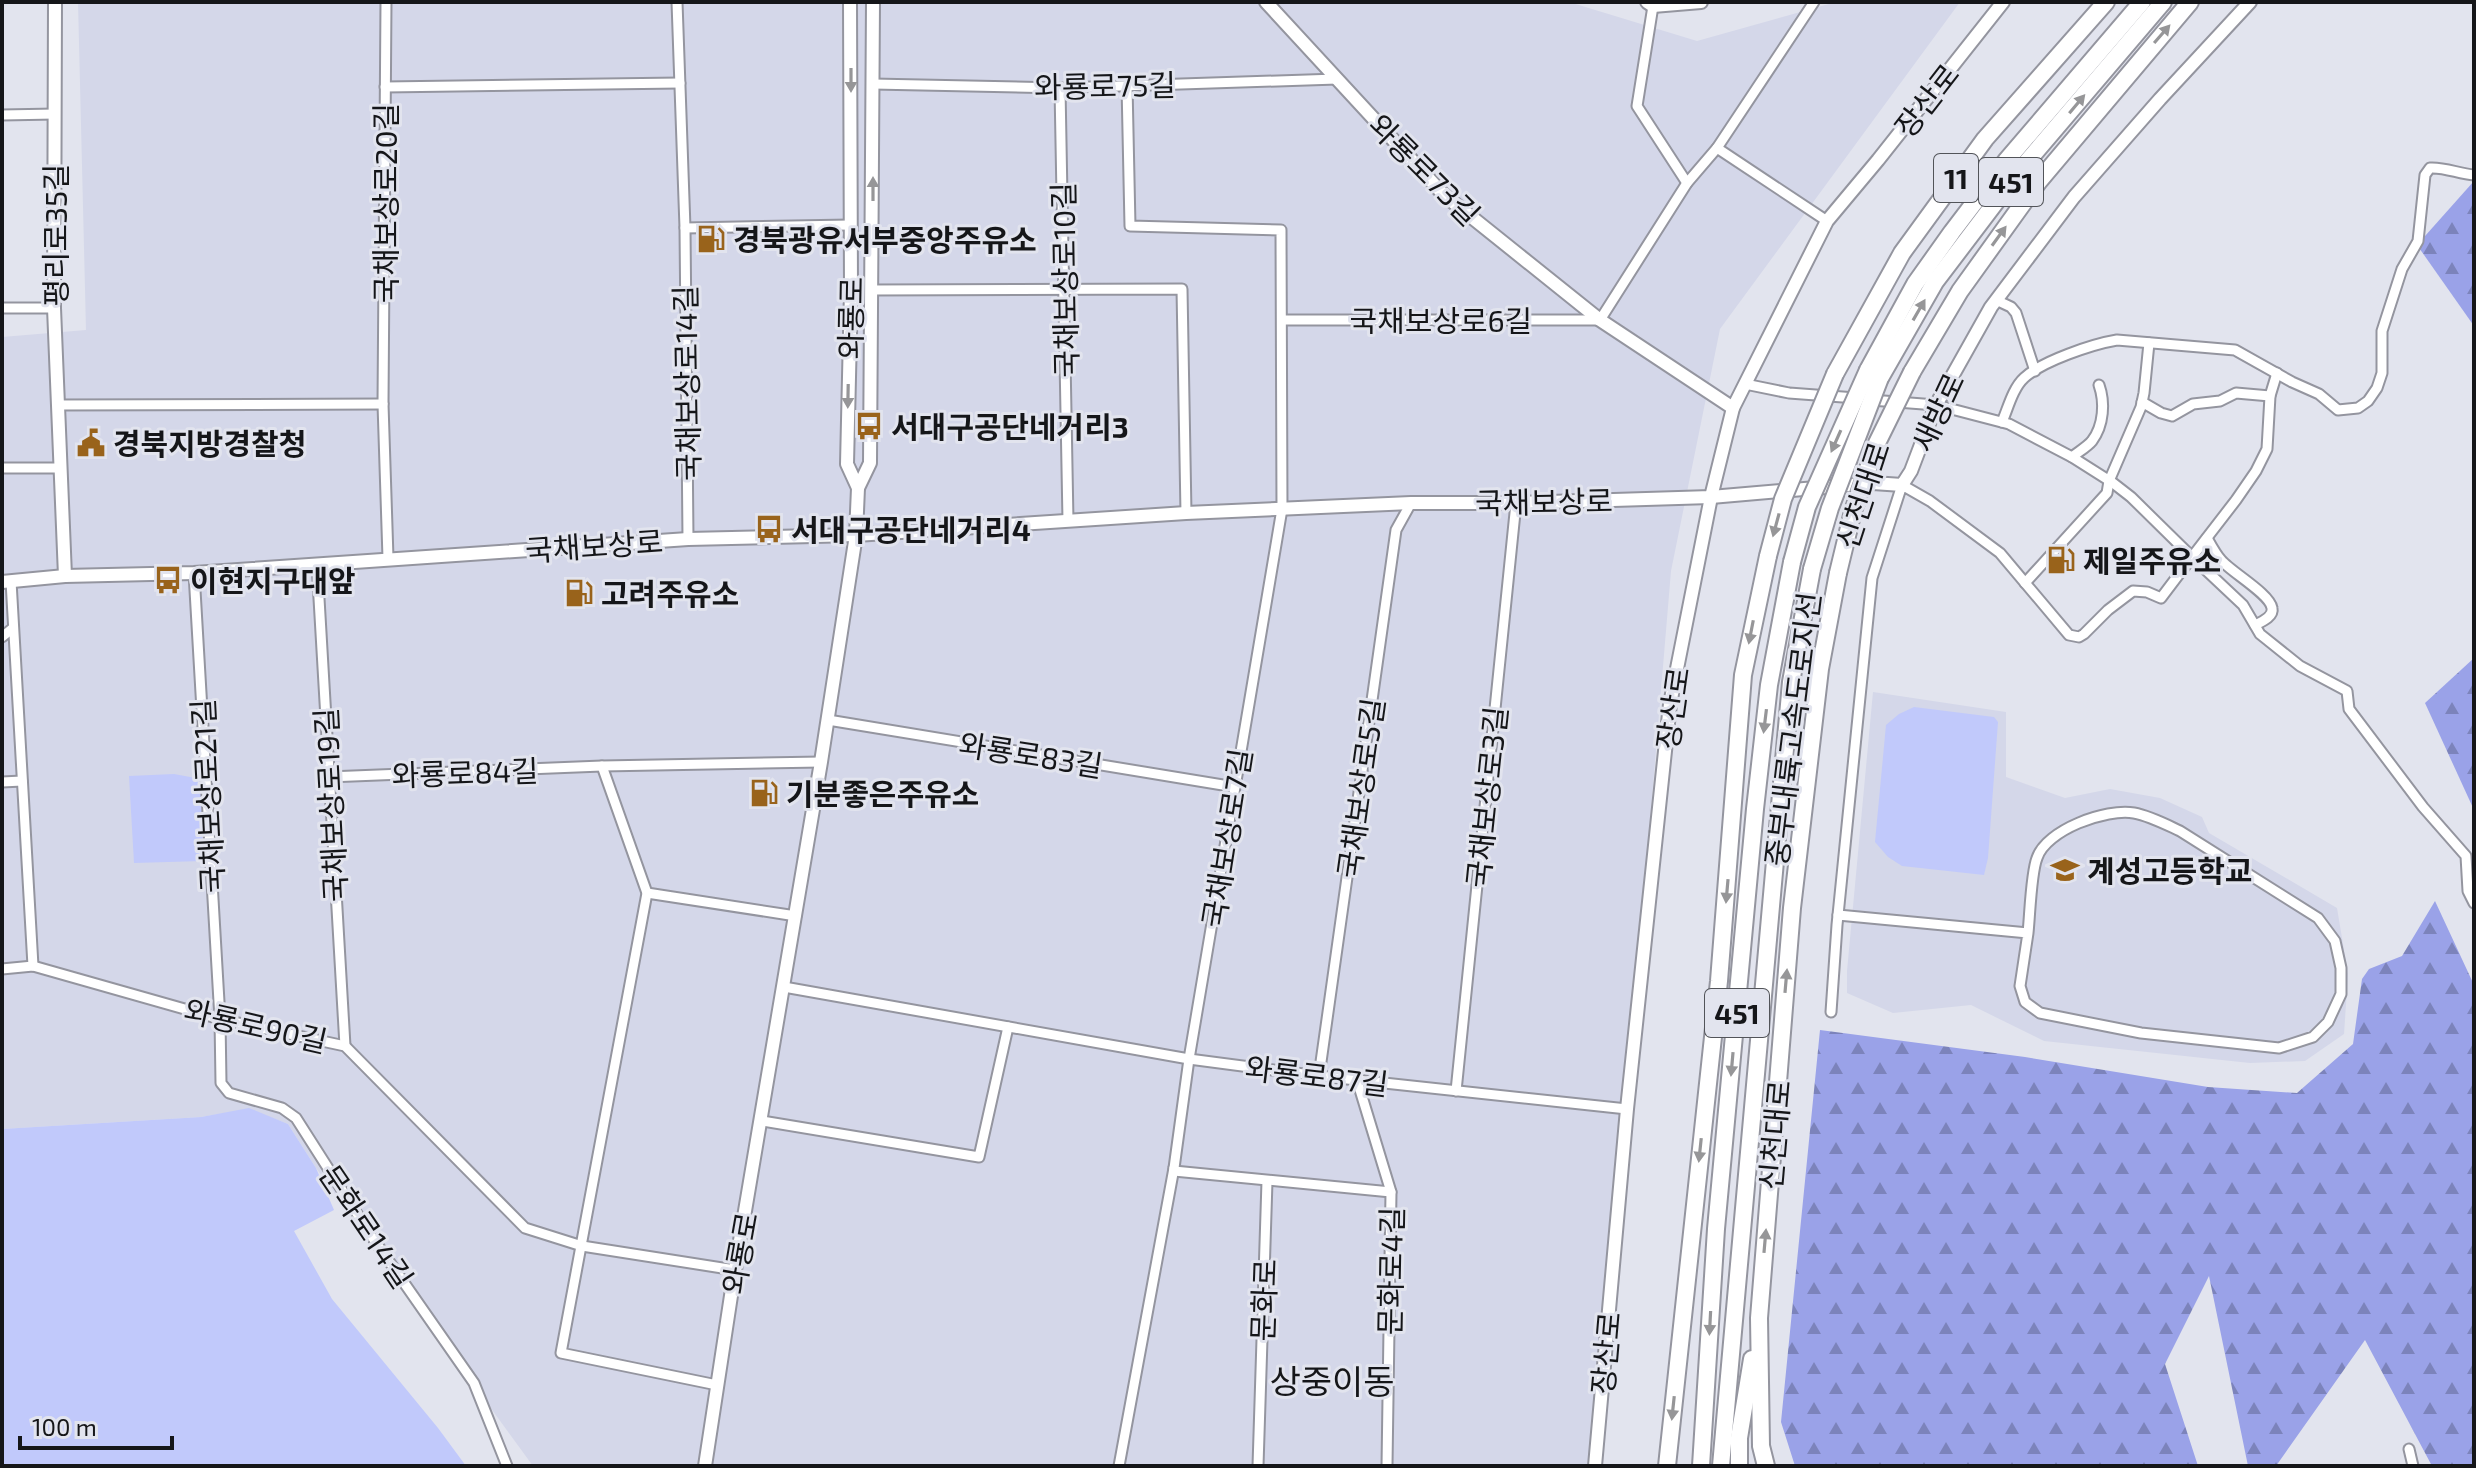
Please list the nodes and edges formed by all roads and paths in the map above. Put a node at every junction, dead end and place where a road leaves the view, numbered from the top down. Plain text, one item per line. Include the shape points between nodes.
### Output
1 (55, 2) edge
2 (386, 2) edge
3 (677, 2) edge
4 (850, 2) edge
5 (873, 2) edge
6 (1266, 2) edge
7 (1701, 2) edge
8 (1814, 2) edge
9 (2003, 2) edge
10 (2012, 2) edge
11 (2106, 2) edge
12 (2142, 2) edge
13 (2163, 2) edge
14 (2190, 2) edge
15 (2250, 2) edge
16 (1650, 4) edge
17 (1981, 30) junction
18 (1337, 79) junction
19 (680, 83) junction
20 (873, 84) junction
21 (1127, 85) junction
22 (385, 87) junction
23 (1060, 88) junction
24 (55, 114) junction
25 (2, 115) edge
26 (1717, 148) junction
27 (2474, 175) edge
28 (1687, 183) junction
29 (1827, 221) junction
30 (850, 225) junction
31 (685, 228) junction
32 (1065, 289) junction
33 (872, 290) junction
34 (1996, 300) junction
35 (2, 308) edge
36 (54, 308) junction
37 (1282, 320) junction
38 (1600, 320) junction
39 (2149, 343) junction
40 (2035, 371) junction
41 (2277, 373) junction
42 (1874, 374) junction
43 (1745, 384) junction
44 (2099, 385) dead end
45 (2270, 396) junction
46 (2142, 402) junction
47 (383, 404) junction
48 (58, 405) junction
49 (1936, 405) junction
50 (1733, 408) junction
51 (2002, 422) junction
52 (2072, 457) junction
53 (2, 468) edge
54 (59, 468) junction
55 (2109, 481) junction
56 (1902, 485) junction
57 (858, 488) junction
58 (1711, 497) junction
59 (1411, 503) junction
60 (1516, 503) junction
61 (1282, 509) junction
62 (1186, 513) junction
63 (1068, 521) junction
64 (856, 535) junction
65 (2207, 538) junction
66 (688, 539) junction
67 (2192, 557) junction
68 (388, 558) junction
69 (317, 564) junction
70 (194, 573) junction
71 (65, 576) junction
72 (6, 582) edge
73 (2025, 583) junction
74 (2255, 625) junction
75 (13, 628) junction
76 (2, 637) edge
77 (828, 720) junction
78 (821, 762) junction
79 (602, 766) junction
80 (328, 777) junction
81 (22, 781) junction
82 (2, 782) edge
83 (1235, 787) junction
84 (647, 893) junction
85 (2474, 903) edge
86 (1838, 915) junction
87 (796, 916) junction
88 (2028, 933) junction
89 (33, 966) junction
90 (2, 969) edge
91 (784, 987) junction
92 (1831, 1012) dead end
93 (220, 1019) junction
94 (1008, 1027) junction
95 (345, 1046) junction
96 (1189, 1059) junction
97 (1319, 1076) junction
98 (1357, 1080) junction
99 (1456, 1091) junction
100 (1627, 1109) junction
101 (762, 1121) junction
102 (1174, 1168) junction
103 (1267, 1181) junction
104 (1391, 1192) junction
105 (582, 1246) junction
106 (735, 1270) junction
107 (1759, 1318) junction
108 (717, 1385) junction
109 (2409, 1449) dead end
110 (1668, 1462) edge
111 (507, 1466) edge
112 (705, 1466) edge
113 (1119, 1466) edge
114 (1258, 1466) edge
115 (1387, 1466) edge
116 (1595, 1466) edge
117 (1701, 1466) edge
118 (1721, 1466) edge
119 (1739, 1466) edge
120 (1766, 1466) edge
121 (2413, 1466) edge

1 - 24 main road, 평리로35길
2 - 22 street, 국채보상로20길
3 - 19 street, 국채보상로14길
4 -> 30 main road, 와룡로
5 - 20 main road, 와룡로
6 - 18 main road, 와룡로73길
7 - 16 main road
8 - 26 street
9 - 17 main road, 장산로
10 - 17 main road, 장산로
11 -> 110 highway, 11, bridge via 1975,151 1902,253 1835,374 1783,499 1743,675 1719,981
12 - 42 highway, 중부내륙고속도로지선 / 451 via 1952,232 1915,284
42 -> 13 highway, 중부내륙고속도로지선 / 451 via 2020,170
107 -> 14 highway, 신천대로 / 11, bridge via 1792,908 1820,669 1853,511 1877,443 1960,291 2039,181
15 - 34 main road, 새방로 via 2074,197
16 - 28 street via 1637,106
17 - 29 main road, 장산로
18 - 21 street, 와룡로75길
18 - 38 main road, 와룡로73길 via 1444,195
19 - 22 street
19 - 31 street, 국채보상로14길
20 - 23 street, 와룡로75길
33 -> 20 main road, 와룡로
21 - 23 street, 와룡로75길
21 - 37 street via 1130,226 1281,230
22 - 47 street, 국채보상로20길
23 - 32 street, 국채보상로10길
24 - 25 street
24 - 36 main road, 평리로35길
26 - 28 street
26 - 29 street
27 - 41 street via 2439,167 2425,175 2418,241 2395,288 2380,343 2382,373 2368,401 2338,410
28 - 38 street
29 - 43 main road, 장산로
30 - 31 street
30 -> 57 main road, 와룡로 via 847,464
31 - 66 street, 국채보상로14길
32 - 33 street, 와룡로
32 - 62 street via 1182,289
32 - 63 street, 국채보상로10길
33 - 57 main road, 와룡로 via 870,463
34 - 40 street via 2016,313
34 - 49 main road, 새방로
35 - 36 street
36 - 48 main road, 평리로35길
37 - 38 street, 국채보상로6길
37 - 61 street
38 - 50 main road, 와룡로73길
39 - 40 street via 2104,342
39 - 41 street via 2235,350
39 - 46 street
40 - 51 street via 2024,378
41 - 45 street
42 -> 117 highway, 중부내륙고속도로지선 / 451, bridge via 1807,507 1769,685 1716,1229
42 - 118 highway, 중부내륙고속도로지선 / 451, bridge via 1812,569 1791,682
43 - 49 street via 1789,393
43 - 50 main road, 장산로
44 - 52 street via 2105,401 2098,426 2092,440
45 - 46 street via 2236,393 2193,404 2172,416
45 - 65 street via 2267,449
46 - 55 street
47 - 48 street
47 - 68 street, 국채보상로20길
48 - 54 main road, 평리로35길
49 - 51 street
49 - 56 main road, 새방로
50 - 58 main road, 장산로
51 - 52 street
52 - 55 street
53 - 54 street
54 - 71 main road, 평리로35길
55 - 67 street
55 - 73 street via 2107,493
56 - 58 main road, 국채보상로
56 - 73 street via 2000,553
56 - 86 street, 새방로 via 1872,578
57 - 64 main road, 와룡로
58 - 60 main road, 국채보상로
58 - 100 main road, 장산로 via 1670,704
59 - 60 main road, 국채보상로
59 - 61 main road, 국채보상로
59 - 97 street, 국채보상로5길 via 1396,530
60 - 99 street, 국채보상로3길
61 - 62 main road, 국채보상로
61 - 83 street, 국채보상로7길
62 - 63 main road, 국채보상로
63 - 64 main road, 국채보상로
64 - 66 main road, 국채보상로
64 - 77 main road, 와룡로
65 - 67 street
65 - 74 street via 2222,561 2272,607 2268,618
66 - 68 main road, 국채보상로
67 - 73 street via 2161,598 2133,591 2079,637 2069,635
67 - 74 street via 2243,605
68 - 69 main road, 국채보상로
69 - 70 main road, 국채보상로
69 - 80 street, 국채보상로19길
70 - 71 main road, 국채보상로
70 - 93 street, 국채보상로21길
71 - 72 main road, 국채보상로
72 - 75 street
74 - 85 street via 2300,666 2347,691 2349,709 2466,856
75 - 76 street
75 - 81 street
77 - 78 main road, 와룡로
77 - 83 street, 와룡로83길
78 - 79 street, 와룡로84길
78 - 87 main road, 와룡로
79 - 80 street, 와룡로84길
79 - 84 street
80 - 95 street, 국채보상로19길
81 - 82 street
81 - 89 street
83 - 96 street, 국채보상로7길
84 - 87 street
84 - 105 street
86 - 88 street
86 - 92 street, 새방로
87 - 91 main road, 와룡로
88 - 88 street via 2036,858 2048,840 2105,814 2132,813 2180,831 2318,918 2335,941 2341,994 2328,1022 2313,1037 2279,1048 2127,1030 2040,1013 2025,1002 2020,986
89 - 90 street, 와룡로90길
89 - 93 street, 와룡로90길
91 - 94 street, 와룡로87길
91 - 101 main road, 와룡로
93 - 95 street, 와룡로90길
93 - 111 street, 문화로14길 via 221,1083 229,1093 282,1108 296,1118 474,1383
94 - 96 street, 와룡로87길
94 - 101 street via 979,1157
95 - 105 street, 와룡로90길 via 525,1228
96 - 97 street, 와룡로87길
96 - 102 street, 국채보상로7길
97 - 98 street, 와룡로87길
98 - 99 street, 와룡로87길
98 - 104 street, 문화로4길
99 - 100 street, 와룡로87길
100 - 116 main road, 장산로
101 - 106 main road, 와룡로
102 - 103 street
102 - 113 street, 국채보상로7길
103 - 104 street
103 - 114 street, 문화로
104 - 115 street, 문화로4길
105 - 106 street, 와룡로90길
105 - 108 street via 561,1353
106 - 108 main road, 와룡로
107 - 119 highway
107 - 120 highway, 신천대로 via 1761,1446
108 - 112 main road, 와룡로
109 - 121 street

